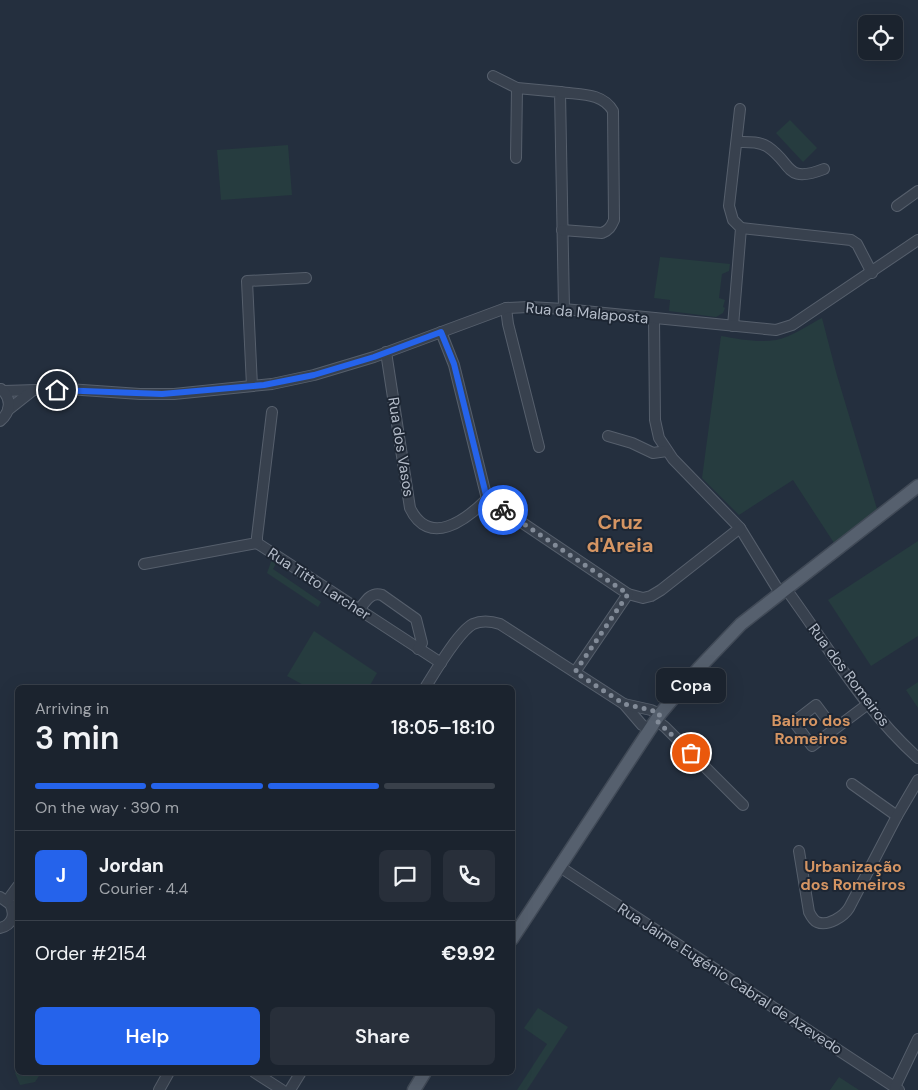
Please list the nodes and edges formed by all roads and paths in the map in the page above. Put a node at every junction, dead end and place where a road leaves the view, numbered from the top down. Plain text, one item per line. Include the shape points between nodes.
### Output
1 (493, 76) dead end
2 (517, 88) junction
3 (560, 92) junction
4 (740, 109) dead end
5 (737, 142) junction
6 (516, 158) dead end
7 (824, 169) dead end
8 (918, 191) edge
9 (897, 206) dead end
10 (741, 228) junction
11 (562, 230) junction
12 (918, 240) edge
13 (872, 272) junction
14 (306, 278) dead end
15 (506, 308) junction
16 (564, 309) junction
17 (654, 318) junction
18 (733, 326) junction
19 (441, 332) junction
20 (386, 352) junction
21 (252, 386) junction
22 (2, 390) edge
23 (32, 391) junction
24 (8, 410) junction
25 (272, 412) dead end
26 (0, 421) edge
27 (608, 436) dead end
28 (538, 447) dead end
29 (667, 451) junction
30 (918, 486) edge
31 (487, 499) junction
32 (740, 528) junction
33 (257, 542) junction
34 (144, 564) dead end
35 (783, 591) junction
36 (628, 594) junction
37 (359, 610) junction
38 (418, 649) junction
39 (441, 663) junction
40 (575, 672) junction
41 (427, 685) edge
42 (624, 704) junction
43 (868, 704) junction
44 (655, 721) junction
45 (834, 729) dead end
46 (918, 758) edge
47 (918, 780) edge
48 (852, 784) dead end
49 (743, 805) dead end
50 (897, 816) junction
51 (800, 851) dead end
52 (560, 867) junction
53 (15, 889) edge
54 (4, 899) edge
55 (14, 923) edge
56 (0, 928) edge
57 (515, 936) edge
58 (918, 1039) edge
59 (167, 1075) edge
60 (259, 1075) edge
61 (299, 1075) edge
62 (423, 1075) edge
63 (897, 1089) edge
64 (159, 1090) edge
65 (282, 1090) edge
66 (290, 1090) edge
67 (414, 1090) edge

1 - 2 street
2 - 3 street
2 - 6 street
3 - 11 street
3 - 11 street via 598,97 613,111 612,226 602,233
4 - 5 street
5 - 7 street via 755,142 768,148 791,171 800,175 807,176
5 - 10 street via 729,206
8 - 9 street
10 - 13 street via 851,240 857,244
10 - 18 street
11 - 16 street
12 - 13 street, Rua da Malaposta
13 - 18 street, Rua da Malaposta via 783,329 769,331
14 - 21 street via 247,281
15 - 16 street, Rua da Malaposta
15 - 19 street, Rua da Malaposta
15 - 28 street
16 - 17 street, Rua da Malaposta
17 - 18 street, Rua da Malaposta
17 - 29 street, Rua dos Romeiros via 655,420 659,438
19 - 20 street, Rua da Malaposta
19 - 31 street via 454,364
20 - 21 street, Rua da Malaposta via 314,375
20 - 31 street, Rua dos Vasos via 413,513 429,526 445,528 463,519
21 - 23 street, Rua da Malaposta via 174,394 81,389
22 - 23 street, Rua da Malaposta
22 - 24 street, Rua da Malaposta via 9,403
23 - 24 street
24 - 26 street
25 - 33 street, Rua Titto Larcher
27 - 29 street via 632,442 653,453
29 - 32 street, Rua dos Romeiros
30 - 35 main road
31 - 36 street
32 - 35 street, Rua dos Romeiros
32 - 36 street via 651,596 643,598
33 - 34 street
33 - 37 street, Rua Titto Larcher
35 - 43 street, Rua dos Romeiros
35 - 44 main road via 729,634
36 - 40 street
37 - 38 street, Rua Titto Larcher
37 - 38 street via 376,593 382,595 416,619 422,643
38 - 39 street, Rua Titto Larcher
39 - 40 street via 469,627 487,621 500,624
39 - 41 street
40 - 42 street
42 - 44 street via 651,710
42 - 44 street via 642,725
43 - 45 street
43 - 46 street, Rua dos Romeiros
44 - 49 street via 665,727
44 - 52 main road
47 - 50 street
48 - 50 street
50 - 51 street via 846,914 840,918 823,923 809,912
52 - 57 main road
52 - 63 street, Rua Jaime Eugénio Cabral de Azevedo
53 - 54 street
54 - 55 street via 10,904
55 - 56 street
58 - 63 street
59 - 64 street
60 - 65 street
61 - 66 street
62 - 67 main road

